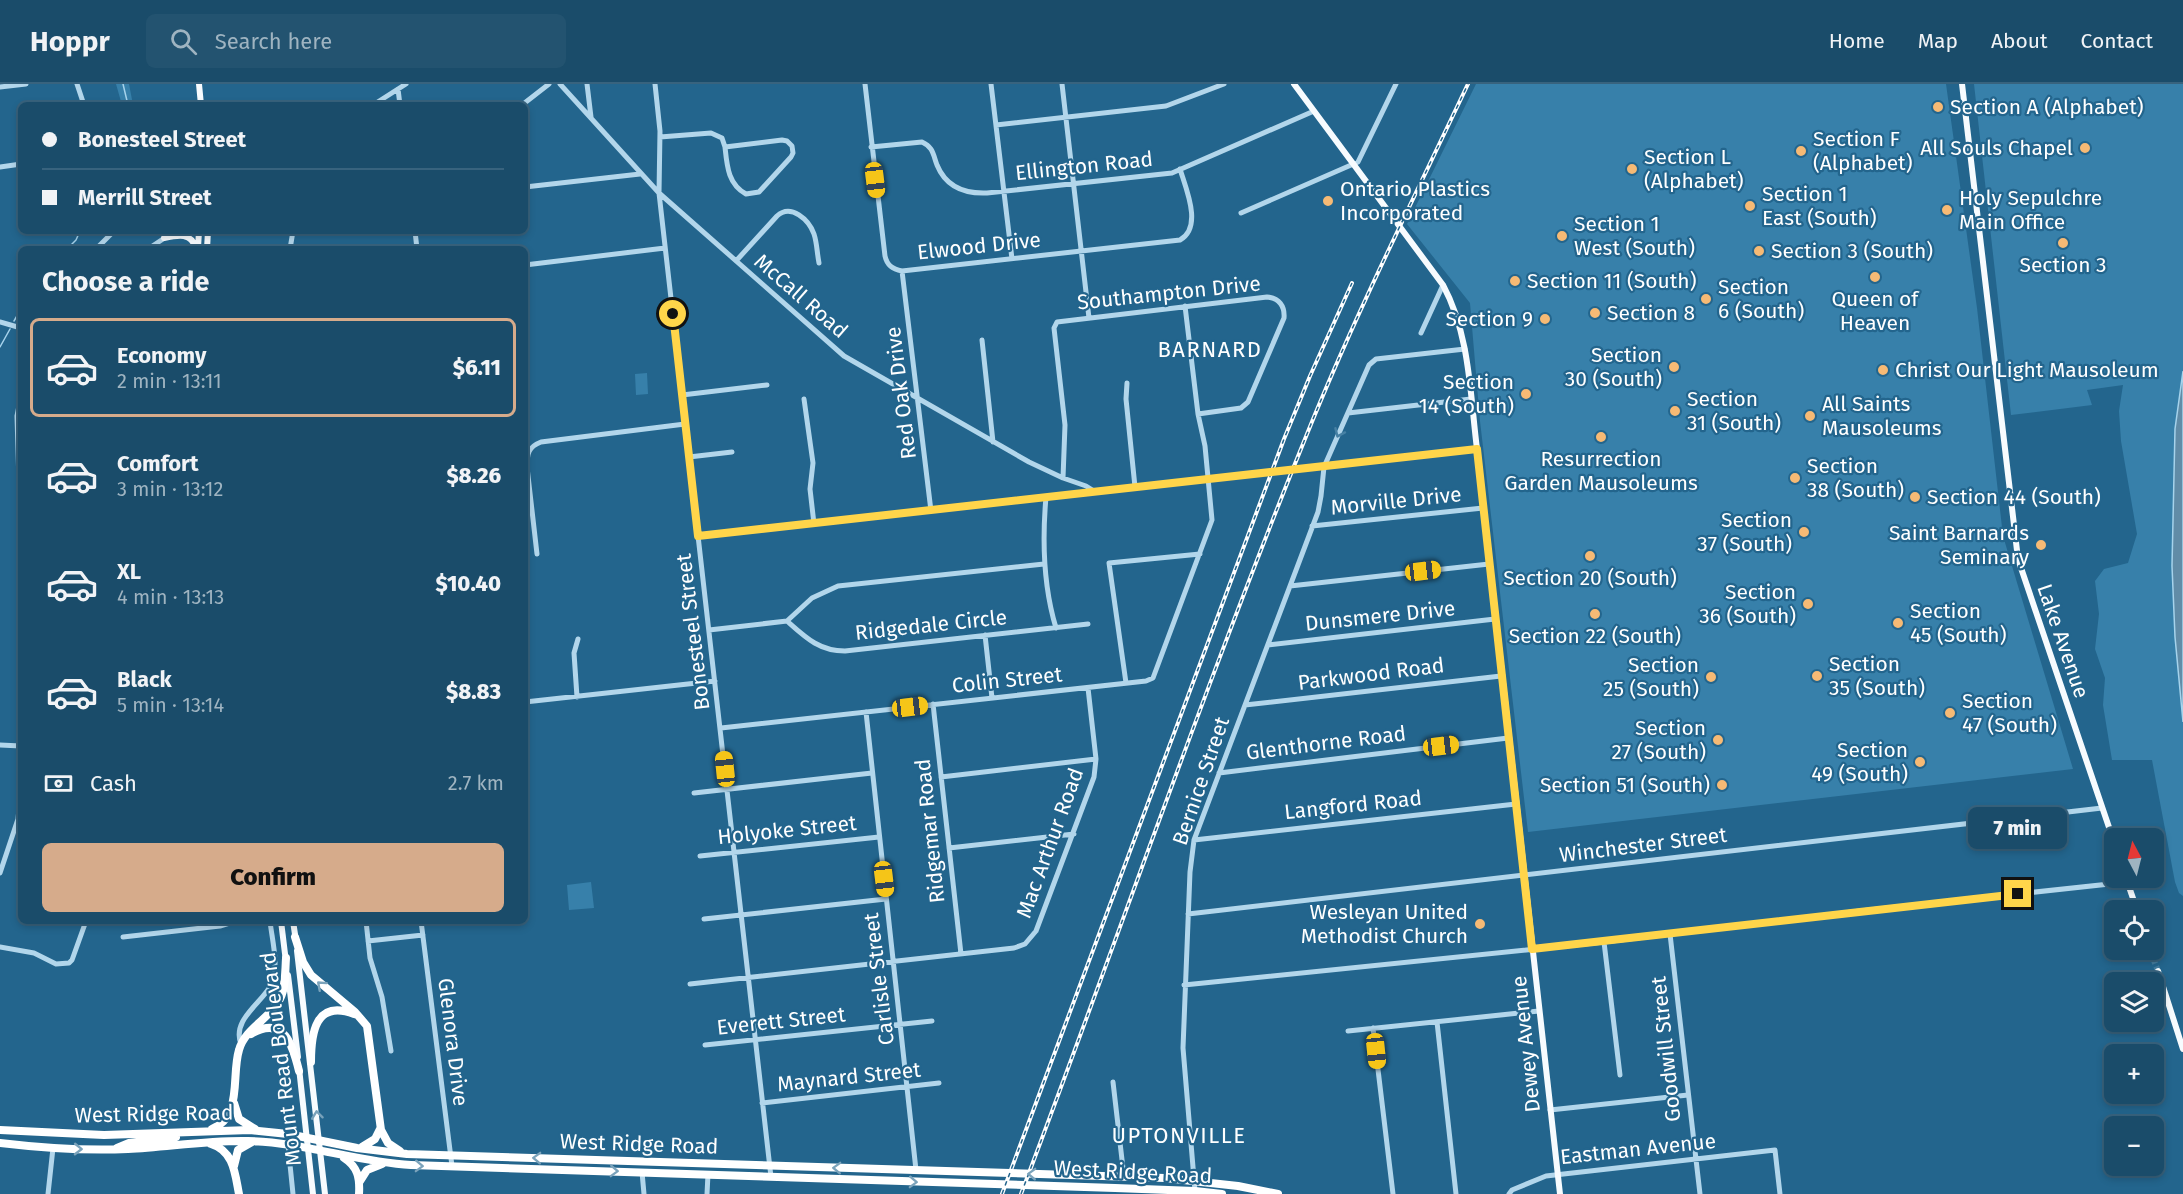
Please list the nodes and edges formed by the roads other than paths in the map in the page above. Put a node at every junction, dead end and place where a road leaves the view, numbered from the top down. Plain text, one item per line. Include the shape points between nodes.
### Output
1 (26, 84) edge
2 (77, 84) edge
3 (199, 84) edge
4 (406, 84) edge
5 (549, 84) edge
6 (560, 84) edge
7 (587, 84) edge
8 (655, 84) edge
9 (865, 84) edge
10 (991, 84) edge
11 (1062, 84) edge
12 (1224, 84) edge
13 (1294, 84) edge
14 (1396, 84) edge
15 (1962, 84) edge
16 (0, 87) edge
17 (398, 89) junction
18 (83, 102) edge
19 (201, 102) edge
20 (378, 102) edge
21 (400, 102) edge
22 (526, 102) edge
23 (1314, 111) junction
24 (1066, 117) junction
25 (591, 119) junction
26 (996, 125) junction
27 (660, 137) junction
28 (726, 147) junction
29 (871, 147) junction
30 (18, 164) edge
31 (1354, 166) junction
32 (0, 167) edge
33 (1180, 170) junction
34 (640, 174) junction
35 (1075, 184) junction
36 (528, 187) edge
37 (1004, 192) junction
38 (658, 193) junction
39 (1241, 213) dead end
40 (111, 234) edge
41 (170, 234) edge
42 (164, 238) junction
43 (99, 246) edge
44 (152, 246) edge
45 (195, 246) edge
46 (665, 248) junction
47 (1083, 251) junction
48 (1012, 259) junction
49 (736, 261) junction
50 (819, 263) dead end
51 (528, 265) edge
52 (902, 271) junction
53 (1443, 285) junction
54 (1185, 306) junction
55 (1089, 318) junction
56 (0, 322) edge
57 (18, 327) edge
58 (1421, 333) dead end
59 (982, 340) dead end
60 (1465, 349) junction
61 (1127, 382) dead end
62 (767, 385) dead end
63 (682, 395) junction
64 (804, 399) dead end
65 (918, 399) junction
66 (1471, 399) junction
67 (18, 411) edge
68 (1348, 413) junction
69 (1198, 414) junction
70 (685, 424) junction
71 (993, 442) junction
72 (18, 445) edge
73 (1477, 449) junction
74 (732, 452) dead end
75 (528, 456) edge
76 (689, 457) junction
77 (1324, 466) junction
78 (1063, 478) junction
79 (1208, 479) junction
80 (528, 483) edge
81 (1135, 487) junction
82 (1094, 491) junction
83 (1073, 494) junction
84 (1046, 497) junction
85 (1483, 508) junction
86 (931, 511) junction
87 (814, 524) junction
88 (1312, 526) junction
89 (698, 536) junction
90 (537, 554) dead end
91 (1200, 554) junction
92 (1044, 564) junction
93 (1489, 564) junction
94 (1290, 586) junction
95 (1495, 619) junction
96 (787, 621) junction
97 (1088, 624) dead end
98 (1056, 628) junction
99 (709, 630) junction
100 (985, 635) junction
101 (578, 639) dead end
102 (1268, 645) junction
103 (1502, 676) junction
104 (715, 681) junction
105 (1126, 683) junction
106 (1088, 688) junction
107 (578, 697) junction
108 (992, 698) junction
109 (528, 702) edge
110 (933, 704) junction
111 (1245, 705) junction
112 (866, 712) junction
113 (721, 728) junction
114 (1508, 738) junction
115 (0, 745) edge
116 (18, 746) edge
117 (1096, 759) junction
118 (872, 773) junction
119 (1219, 773) junction
120 (941, 777) junction
121 (728, 790) junction
122 (694, 793) dead end
123 (1516, 804) junction
124 (2102, 808) junction
125 (18, 822) edge
126 (2109, 828) edge
127 (1074, 834) junction
128 (879, 837) junction
129 (1194, 840) junction
130 (949, 848) junction
131 (734, 852) junction
132 (700, 856) dead end
133 (0, 873) edge
134 (1524, 876) junction
135 (2104, 883) edge
136 (886, 899) junction
137 (1188, 914) junction
138 (741, 915) junction
139 (704, 919) dead end
140 (85, 924) edge
141 (226, 924) edge
142 (270, 924) edge
143 (281, 924) edge
144 (293, 924) edge
145 (366, 924) edge
146 (421, 924) edge
147 (1670, 934) junction
148 (423, 935) junction
149 (123, 937) dead end
150 (295, 937) junction
151 (368, 941) junction
152 (1604, 942) junction
153 (0, 947) edge
154 (1532, 949) junction
155 (961, 954) junction
156 (286, 958) junction
157 (893, 962) junction
158 (2158, 971) tunnel mouth
159 (748, 978) junction
160 (690, 984) dead end
161 (1184, 985) junction
162 (1539, 1011) junction
163 (363, 1021) junction
164 (932, 1021) dead end
165 (1437, 1022) junction
166 (900, 1024) junction
167 (1373, 1028) junction
168 (1348, 1031) dead end
169 (756, 1040) junction
170 (241, 1044) junction
171 (705, 1045) dead end
172 (2183, 1049) edge
173 (391, 1052) dead end
174 (311, 1062) junction
175 (299, 1071) junction
176 (1620, 1075) dead end
177 (1113, 1082) dead end
178 (939, 1083) dead end
179 (908, 1087) junction
180 (1688, 1095) junction
181 (233, 1097) junction
182 (762, 1103) junction
183 (1550, 1110) junction
184 (380, 1124) junction
185 (0, 1130) edge
186 (204, 1131) junction
187 (268, 1131) junction
188 (191, 1132) junction
189 (262, 1142) junction
190 (0, 1143) edge
191 (201, 1143) junction
192 (289, 1145) junction
193 (53, 1148) junction
194 (357, 1148) junction
195 (115, 1149) junction
196 (407, 1154) junction
197 (451, 1155) junction
198 (340, 1156) junction
199 (1695, 1160) junction
200 (388, 1164) junction
201 (452, 1166) junction
202 (770, 1166) junction
203 (234, 1170) junction
204 (916, 1170) junction
205 (642, 1172) junction
206 (708, 1174) junction
207 (1558, 1175) junction
208 (771, 1177) junction
209 (1124, 1177) junction
210 (1196, 1180) junction
211 (360, 1183) junction
212 (1195, 1191) junction
213 (48, 1194) edge
214 (239, 1194) edge
215 (293, 1194) edge
216 (313, 1194) edge
217 (325, 1194) edge
218 (359, 1194) edge
219 (644, 1194) edge
220 (707, 1194) edge
221 (1222, 1194) edge
222 (1278, 1194) edge
223 (1393, 1194) edge
224 (1456, 1194) edge
225 (1509, 1194) edge
226 (1560, 1194) edge
227 (1700, 1194) edge
228 (1780, 1194) edge

1 - 16 street
2 - 18 street
3 - 19 main road
4 - 17 street
5 - 22 street
6 - 25 street, McCall Road
7 - 25 street
8 - 27 street, Bonesteel Street
9 - 29 street, Elwood Drive
10 - 26 street
11 - 24 street
12 - 24 street via 1166,106
13 - 23 main road, Dewey Avenue
14 - 31 street via 1362,157
15 - 124 main road, Lake Avenue via 2018,559
17 - 20 street
17 - 21 street
23 - 31 main road, Dewey Avenue
23 - 33 street, Ellington Road
24 - 26 street
24 - 35 street
25 - 34 street, McCall Road
26 - 37 street
27 - 28 street via 711,133 722,138
27 - 38 street, Bonesteel Street
28 - 28 street via 782,140 790,143 793,150 759,192 750,195 738,189 730,177
29 - 37 street, Ellington Road via 922,142 932,149 941,174 956,188 975,194
29 - 52 street, Elwood Drive via 885,256 891,267
30 - 32 street
31 - 39 street
31 - 53 main road, Dewey Avenue
33 - 35 street, Ellington Road
33 - 47 street, Elwood Drive via 1192,216 1184,237 1172,242
34 - 36 street
34 - 38 street, McCall Road
35 - 37 street, Ellington Road
35 - 47 street
37 - 48 street
38 - 46 street, Bonesteel Street
38 - 49 street, McCall Road
40 - 43 street
41 - 42 street
42 - 44 street
42 - 45 main road via 184,236
46 - 51 street
46 - 63 street, Bonesteel Street
47 - 48 street, Elwood Drive
47 - 55 street
48 - 52 street, Elwood Drive
49 - 50 street via 781,212 790,210 813,231
49 - 65 street, McCall Road via 844,356
52 - 65 street, Red Oak Drive
53 - 58 street
53 - 60 main road, Dewey Avenue
54 - 55 street, Southampton Drive
54 - 69 street
54 - 69 street, Southampton Drive via 1267,297 1278,300 1284,311 1246,405
55 - 78 street, Southampton Drive via 1061,321 1054,328 1065,425
56 - 57 street
59 - 71 street
60 - 66 main road, Dewey Avenue
60 - 68 street via 1372,361
61 - 81 street
62 - 63 street
63 - 70 street, Bonesteel Street
64 - 87 street via 813,463 810,489
65 - 71 street, McCall Road
65 - 86 street, Red Oak Drive
66 - 68 street
66 - 73 main road, Dewey Avenue
67 - 72 street
68 -> 77 street
69 - 79 street
70 - 75 street via 541,442 529,450
70 - 76 street, Bonesteel Street
71 - 78 street, McCall Road
73 - 77 street, McCall Road
73 - 85 main road, Dewey Avenue
74 - 76 street
76 - 89 street, Bonesteel Street
77 - 79 street, McCall Road
77 - 88 street, Bernice Street via 1322,496
78 - 82 street, McCall Road
78 - 83 street
79 - 81 street, McCall Road
79 - 91 street via 1212,520
80 - 90 street
81 - 82 street, McCall Road
82 - 83 street, McCall Road
83 - 84 street, McCall Road
84 - 86 street, McCall Road
84 - 92 street
85 - 88 street, Morville Drive
85 - 93 main road, Dewey Avenue
86 - 87 street, McCall Road
87 - 89 street, McCall Road
88 - 94 street, Bernice Street
89 - 99 street, Bonesteel Street
91 - 105 street, Colin Street via 1153,678
91 - 105 street via 1109,563
92 - 96 street via 838,586 812,598
92 - 98 street
93 - 94 street
93 - 95 main road, Dewey Avenue
94 - 102 street, Bernice Street
95 - 102 street, Dunsmere Drive
95 - 103 main road, Dewey Avenue
96 - 99 street
96 - 100 street, Ridgedale Circle via 814,644 835,651
97 - 98 street, Ridgedale Circle
98 - 100 street, Ridgedale Circle
99 - 104 street, Bonesteel Street
100 - 108 street
101 - 107 street via 574,652
102 - 111 street, Bernice Street
103 - 111 street, Parkwood Road
103 - 114 main road, Dewey Avenue
104 - 107 street
104 - 113 street, Bonesteel Street
105 - 106 street, Colin Street
106 - 108 street, Colin Street
106 - 117 street, Mac Arthur Road
107 - 109 street
108 - 110 street, Colin Street
110 - 112 street, Colin Street
110 - 120 street, Ridgemar Road
111 - 119 street, Bernice Street
112 - 113 street, Colin Street
112 - 118 street, Carlisle Street
113 - 121 street, Bonesteel Street
114 - 119 street, Glenthorne Road
114 - 123 main road, Dewey Avenue
115 - 116 street
117 - 120 street
117 - 127 street, Mac Arthur Road via 1094,777
118 - 121 street
118 - 128 street, Carlisle Street
119 - 129 street, Bernice Street
120 - 130 street, Ridgemar Road
121 - 122 street
121 - 131 street, Bonesteel Street
123 - 129 street, Langford Road
123 - 134 main road, Dewey Avenue
124 - 126 main road, Lake Avenue
124 - 134 street, Winchester Street
125 - 133 street
127 - 130 street
127 - 155 street, Mac Arthur Road via 1029,941 1014,948
128 - 131 street, Holyoke Street
128 - 136 street, Carlisle Street
129 - 137 street, Bernice Street
130 - 155 street, Ridgemar Road
131 - 132 street, Holyoke Street
131 - 138 street, Bonesteel Street
134 - 137 street, Winchester Street
134 - 154 main road, Dewey Avenue
135 - 147 street
136 - 138 street
136 - 157 street, Carlisle Street
137 - 161 street, Bernice Street
138 - 139 street
138 - 159 street, Bonesteel Street
140 - 153 street via 69,963 56,964 34,953
141 - 149 street
142 - 170 street, Mount Read Boulevard via 273,979 243,1022
143 - 156 main road, Mount Read Boulevard
144 - 150 main road, Mount Read Boulevard
145 - 151 street
146 - 148 street, Glenora Drive
147 - 152 street
147 - 180 street, Goodwill Street
148 - 151 street
148 - 197 street, Glenora Drive
163 -> 150 highway via 311,975
150 - 174 main road, Mount Read Boulevard
151 - 173 street
152 - 154 street
152 - 176 street
154 - 161 street
154 - 162 main road, Dewey Avenue
155 - 157 street, Mac Arthur Road
156 - 170 highway via 278,1002
156 - 175 main road, Mount Read Boulevard
157 - 159 street, Mac Arthur Road
157 - 166 street, Carlisle Street
158 - 172 main road
159 - 160 street, Mac Arthur Road
159 - 169 street, Bonesteel Street
161 - 210 street, Bernice Street via 1183,1048
162 - 165 street
162 - 183 main road, Dewey Avenue
163 - 174 highway via 340,1010 320,1018 312,1032
163 - 184 highway via 369,1034
164 - 166 street, Everett Street
165 - 167 street
165 - 224 street
166 - 169 street, Everett Street
166 - 179 street, Carlisle Street
167 - 168 street
167 - 223 street
169 - 171 street, Everett Street
169 - 182 street, Bonesteel Street
170 - 175 highway via 260,1030 279,1031 290,1042
170 - 181 highway
217 -> 174 main road, Mount Read Boulevard
175 - 216 main road, Mount Read Boulevard
177 - 209 street
178 - 179 street, Maynard Street
179 - 182 street, Maynard Street
179 - 204 street, Carlisle Street
180 - 183 street
180 - 199 street, Goodwill Street
181 - 186 highway via 225,1121
181 - 187 highway via 235,1111 243,1122
182 - 202 street, Bonesteel Street
183 - 207 main road, Dewey Avenue
184 - 194 highway via 375,1140
184 - 196 highway via 388,1143
185 - 188 highway, West Ridge Road via 104,1135
186 - 187 highway, West Ridge Road
186 - 188 highway, West Ridge Road
187 - 194 highway, West Ridge Road
188 - 195 highway
189 - 191 highway, West Ridge Road
189 - 192 highway, West Ridge Road
189 - 203 highway via 246,1144 238,1150
190 - 193 highway, West Ridge Road
191 - 195 highway, West Ridge Road
191 - 203 highway via 224,1150
192 - 198 highway, West Ridge Road
192 - 215 street, Mount Read Boulevard
193 -> 195 highway, West Ridge Road
193 - 213 street
194 - 196 highway, West Ridge Road
196 - 197 highway, West Ridge Road
197 - 201 street, Glenora Drive
202 -> 197 highway, West Ridge Road
198 - 200 highway, West Ridge Road
198 - 211 highway via 354,1166
199 - 207 street, Eastman Avenue
199 - 227 street, Goodwill Street
199 - 228 street, Eastman Avenue via 1775,1150
200 -> 201 highway, West Ridge Road
200 - 211 highway via 369,1169
201 -> 205 highway, West Ridge Road
204 -> 202 highway, West Ridge Road
202 - 208 street, Bonesteel Street
203 - 214 highway
209 -> 204 highway, West Ridge Road
205 - 206 highway, West Ridge Road
205 - 219 street
206 - 208 highway, West Ridge Road
206 - 220 street
207 - 225 street, Eastman Avenue via 1532,1181
207 - 226 main road, Dewey Avenue
208 -> 212 highway, West Ridge Road
209 - 210 highway, West Ridge Road
210 - 212 street, Bernice Street
210 - 222 highway, West Ridge Road
211 - 218 highway
212 - 221 highway, West Ridge Road

